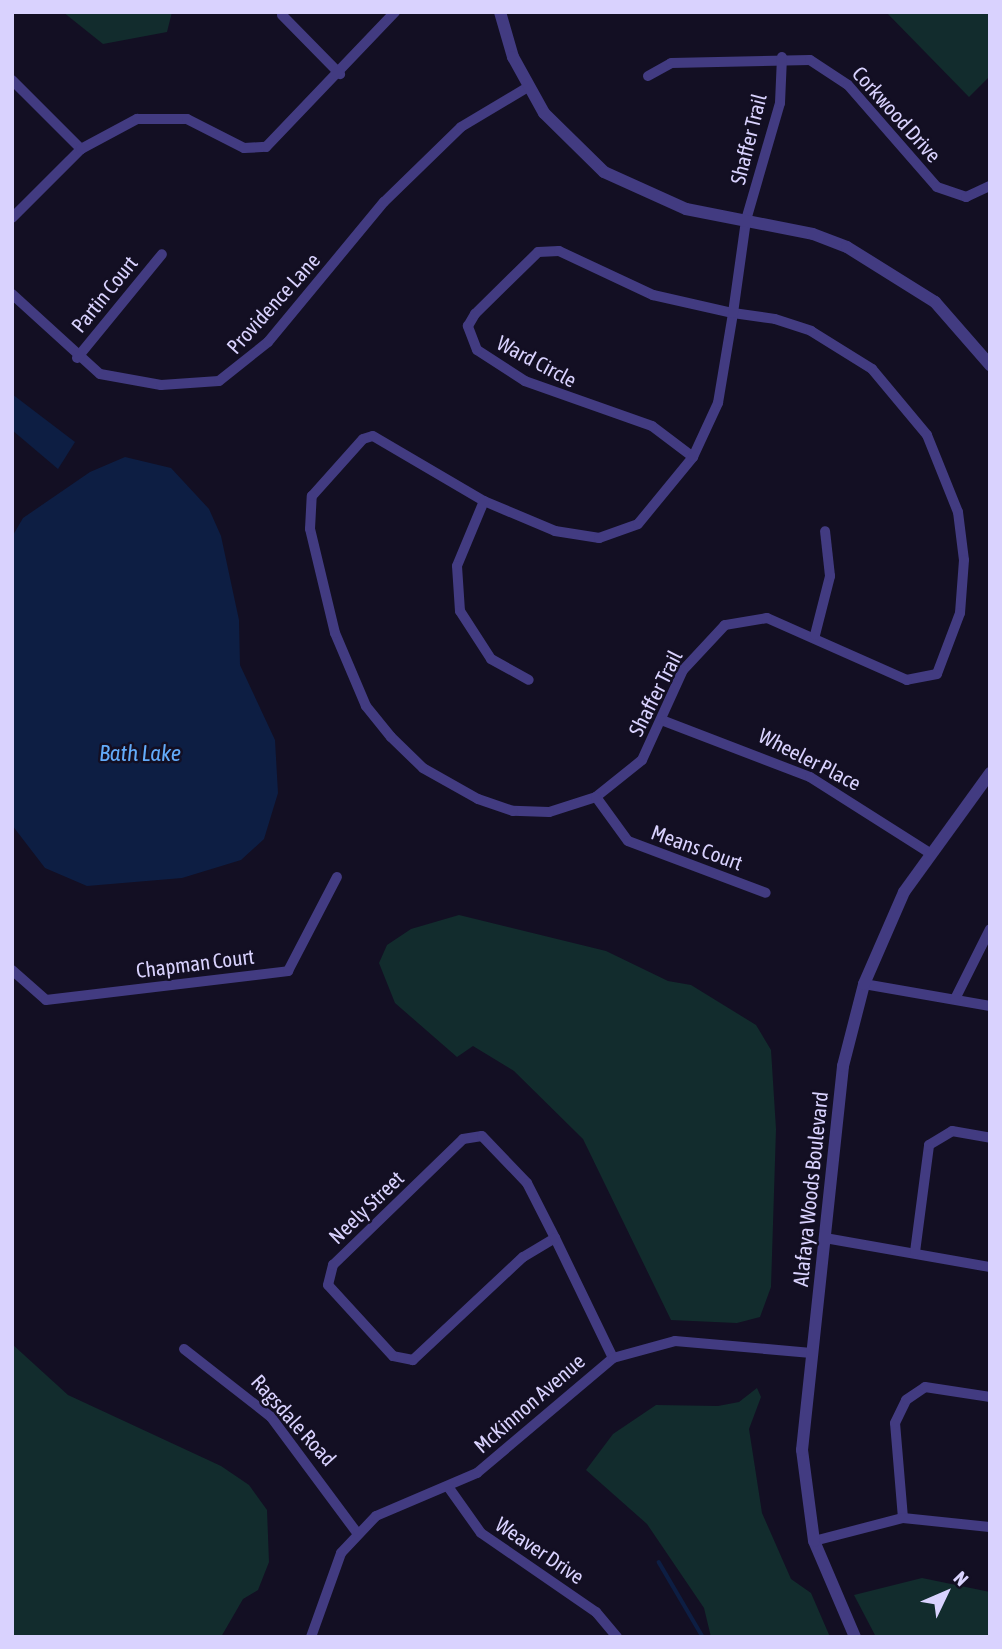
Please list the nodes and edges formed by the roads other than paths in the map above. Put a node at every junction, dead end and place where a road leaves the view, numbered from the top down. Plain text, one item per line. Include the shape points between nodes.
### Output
1 (395, 12) edge
2 (500, 12) edge
3 (282, 15) dead end
4 (782, 57) junction
5 (340, 74) junction
6 (648, 76) dead end
7 (12, 80) edge
8 (528, 87) junction
9 (81, 149) junction
10 (990, 186) edge
11 (12, 218) edge
12 (746, 220) junction
13 (162, 254) dead end
14 (12, 294) edge
15 (733, 313) junction
16 (77, 358) junction
17 (989, 363) edge
18 (693, 457) junction
19 (484, 501) junction
20 (825, 531) dead end
21 (815, 635) junction
22 (529, 680) dead end
23 (664, 722) junction
24 (990, 773) edge
25 (596, 797) junction
26 (928, 852) junction
27 (337, 877) dead end
28 (766, 893) dead end
29 (990, 929) edge
30 (12, 970) edge
31 (864, 984) junction
32 (955, 999) junction
33 (990, 1006) edge
34 (990, 1138) edge
35 (555, 1238) junction
36 (825, 1238) junction
37 (915, 1252) junction
38 (990, 1268) edge
39 (184, 1349) dead end
40 (811, 1353) junction
41 (613, 1358) junction
42 (990, 1397) edge
43 (449, 1488) junction
44 (903, 1518) junction
45 (990, 1527) edge
46 (358, 1534) junction
47 (814, 1541) junction
48 (311, 1637) edge
49 (617, 1637) edge
50 (855, 1637) edge

1 - 5 street
2 - 8 street
3 - 5 street
4 - 6 street, Corkwood Drive via 671,63
4 - 10 street, Corkwood Drive via 810,60 832,71 944,191 966,197
4 - 12 street, Shaffer Trail via 780,103
5 - 9 street via 256,150 215,129 161,116 115,126
7 - 9 street
8 - 12 street via 564,137 604,172 686,209
8 - 16 street, Providence Lane via 484,109 406,180 238,371 197,387 161,385 100,374
9 - 11 street
12 - 15 street, Shaffer Trail
12 - 17 street via 813,234 875,261 935,303
13 - 16 street, Partin Court
14 - 16 street, Providence Lane
15 - 18 street, Shaffer Trail via 718,403
15 - 18 street, Ward Circle via 653,295 547,249 468,326 477,350 525,381 652,426
15 - 21 street, Shaffer Trail via 811,331 872,369 927,435 958,512 964,560 960,613 947,662 937,674 907,680
18 - 19 street, Shaffer Trail via 638,524 599,538 555,531
19 - 22 street via 457,566 460,611 491,659
19 - 25 street, Shaffer Trail via 373,436 323,480 312,496 310,529 348,669 391,737 447,783 513,811 550,812
20 - 21 street via 830,576
21 - 23 street, Shaffer Trail via 767,618 725,625 682,670
23 - 25 street, Shaffer Trail via 642,760
23 - 26 street, Wheeler Place via 810,777
24 - 26 street, Alafaya Woods Boulevard
25 - 28 street, Means Court via 628,841
26 - 31 street, Alafaya Woods Boulevard via 888,924
27 - 30 street, Chapman Court via 288,971 46,1000
29 - 32 street
31 - 32 street
31 - 36 street, Alafaya Woods Boulevard via 843,1066
32 - 33 street
34 - 37 street via 953,1131 929,1145
35 - 35 street, Neely Street via 518,1169 490,1140 471,1136 333,1265 328,1285 393,1356 412,1360 523,1257
35 - 41 street, Neely Street
36 - 37 street
36 - 40 street, Alafaya Woods Boulevard
37 - 38 street
39 - 46 street, Ragsdale Road via 271,1417
40 - 41 street, McKinnon Avenue via 675,1341
40 - 47 street, Alafaya Woods Boulevard via 802,1450
41 - 43 street, McKinnon Avenue via 502,1454
42 - 44 street via 925,1387 905,1399 895,1423
43 - 46 street, McKinnon Avenue via 397,1503
43 - 49 street, Weaver Drive via 481,1533 596,1612
44 - 45 street
44 - 47 street
46 - 48 street, McKinnon Avenue via 330,1576
47 - 50 street, Alafaya Woods Boulevard

